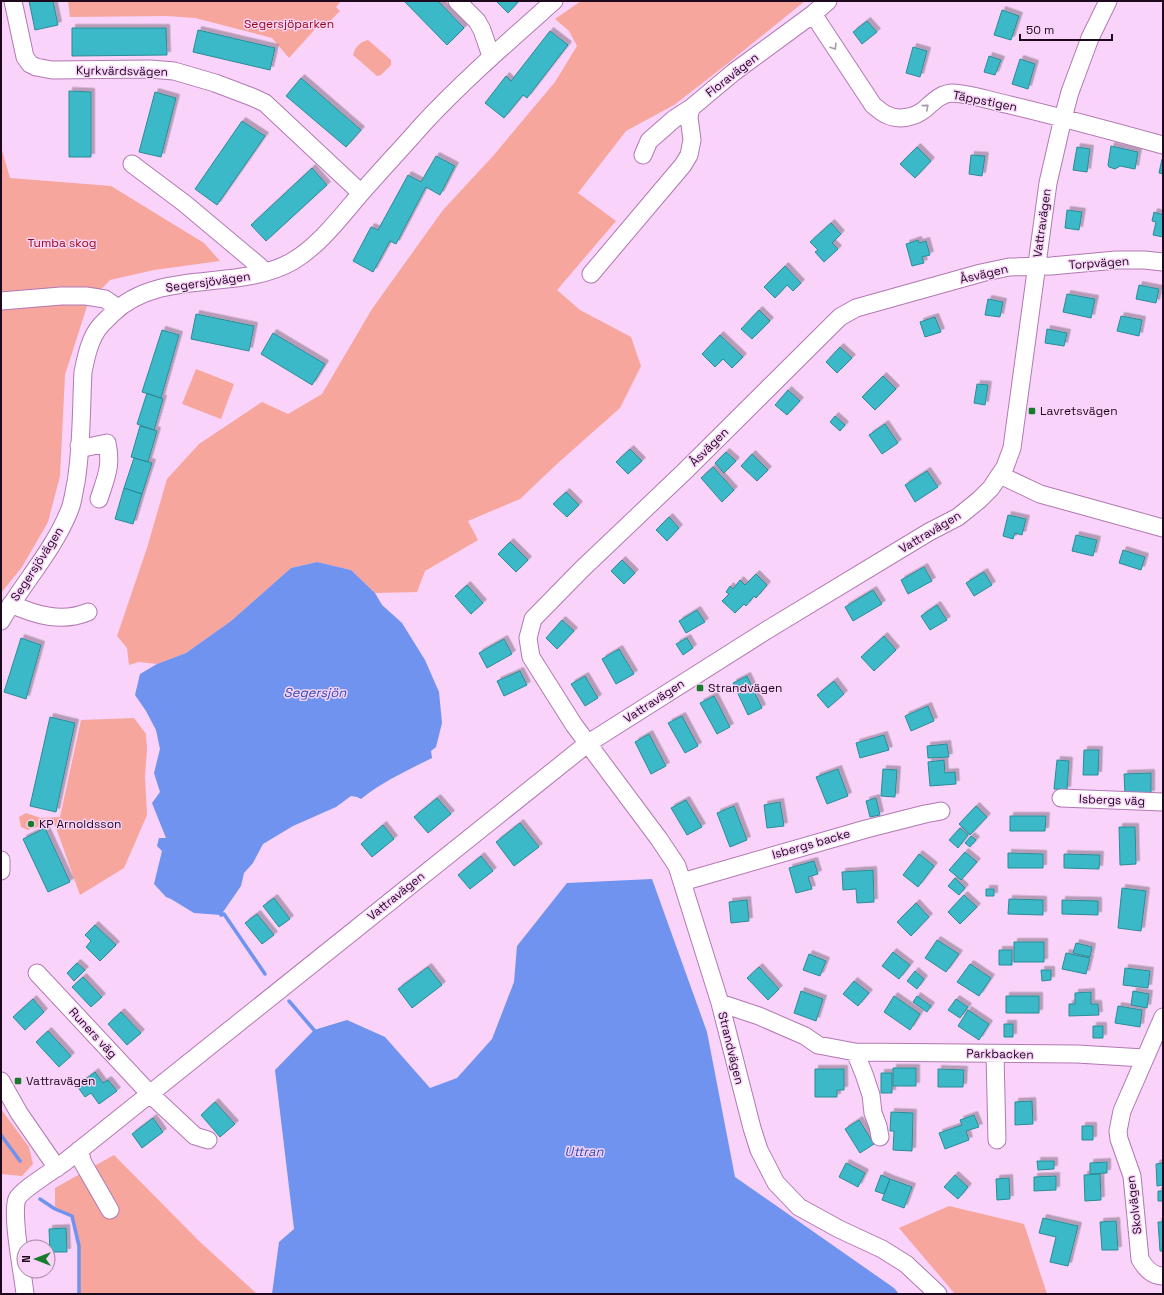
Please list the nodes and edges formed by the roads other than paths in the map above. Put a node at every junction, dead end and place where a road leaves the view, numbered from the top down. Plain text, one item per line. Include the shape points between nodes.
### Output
1 (13, 1) edge
2 (457, 1) edge
3 (554, 1) edge
4 (828, 1) edge
5 (1108, 1) edge
6 (813, 14) junction
7 (491, 56) junction
8 (692, 108) junction
9 (1063, 118) junction
10 (1163, 145) edge
11 (643, 155) dead end
12 (132, 164) dead end
13 (361, 193) junction
14 (1163, 262) edge
15 (1036, 267) junction
16 (265, 272) junction
17 (591, 274) dead end
18 (1, 301) edge
19 (118, 308) junction
20 (79, 446) junction
21 (1000, 475) junction
22 (99, 499) dead end
23 (1163, 528) edge
24 (11, 604) junction
25 (88, 612) dead end
26 (1, 621) edge
27 (587, 744) junction
28 (1061, 798) dead end
29 (1163, 802) edge
30 (941, 812) dead end
31 (1, 860) edge
32 (1, 870) edge
33 (682, 882) junction
34 (36, 973) dead end
35 (720, 1003) junction
36 (1163, 1018) edge
37 (855, 1052) junction
38 (995, 1054) junction
39 (1144, 1058) junction
40 (1, 1081) edge
41 (149, 1093) junction
42 (880, 1137) dead end
43 (208, 1140) dead end
44 (997, 1140) dead end
45 (86, 1156) junction
46 (57, 1168) junction
47 (110, 1210) dead end
48 (1160, 1276) edge
49 (25, 1294) edge
50 (938, 1294) edge

1 - 13 street, Kyrkvärdsvägen via 25,57 30,64 52,70 150,69 174,72 234,90 265,103
2 - 7 street via 477,21
3 - 7 street, Segersjövägen
4 - 6 street, Floravägen
5 - 9 street, Vattravägen via 1090,38
6 - 8 street, Floravägen via 734,72
6 -> 9 street, Täppstigen via 873,105 884,114 904,118 917,114 947,94 964,94
7 - 13 street, Segersjövägen via 465,80
8 - 11 street, Floravägen via 649,141
8 - 17 street via 690,155
9 - 10 street, Täppstigen
9 - 15 street, Vattravägen via 1048,183
12 - 16 street via 207,221
13 - 16 street, Segersjövägen via 308,250 281,267
14 - 15 street, Torpvägen via 1116,260
15 - 21 street, Vattravägen via 1012,448
15 - 27 street, Åsvägen via 1009,267 981,273 856,308 840,317 533,620 528,638 531,657
16 - 19 street, Segersjövägen via 148,291
18 - 19 street via 86,296 105,299
19 - 20 street, Segersjövägen via 99,326 85,360
20 - 22 street via 107,443 110,457
20 - 24 street, Segersjövägen via 71,507 51,546
21 - 23 street via 1040,494
21 - 27 street, Vattravägen via 979,500 958,516 767,630
24 - 25 street via 35,613 67,618
24 - 26 street, Segersjövägen
27 - 33 street, Strandvägen via 659,839 677,866
27 - 41 street, Vattravägen
28 - 29 street, Isbergs väg
30 - 33 street, Isbergs backe via 872,827
31 - 32 street
33 - 35 street, Strandvägen
34 - 41 street, Runers väg
35 - 37 street, Parkbacken via 759,1016 818,1044
35 - 50 street, Strandvägen via 752,1128 759,1150 776,1183 799,1207 906,1264
36 - 39 street, Skolvägen
37 - 38 street, Parkbacken
37 - 42 street via 864,1074
38 - 39 street, Parkbacken via 1077,1054
38 - 44 street
39 - 48 street, Skolvägen via 1122,1111 1118,1131 1132,1176 1140,1259 1144,1267
40 - 46 street
41 - 43 street, Runers väg via 195,1136
41 - 45 street, Vattravägen
45 - 46 street, Vattravägen
45 - 47 street
46 - 49 street, Vattravägen via 18,1199 15,1214

